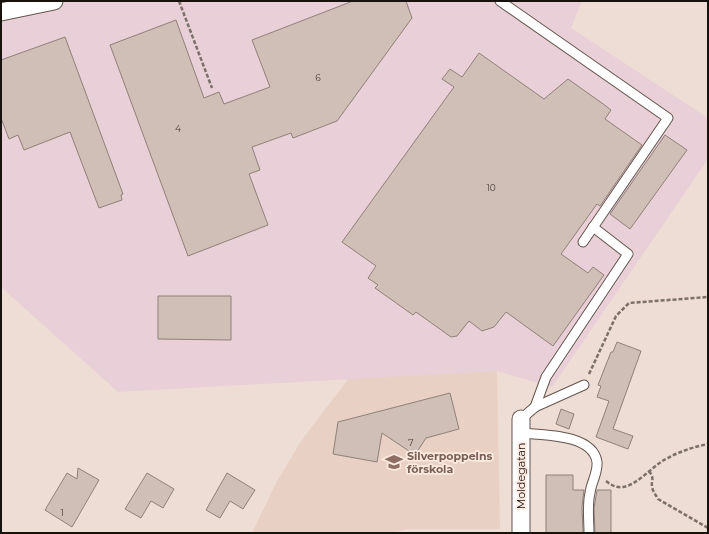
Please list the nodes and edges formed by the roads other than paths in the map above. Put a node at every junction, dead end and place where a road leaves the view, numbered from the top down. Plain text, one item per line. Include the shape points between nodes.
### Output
1 (54, 1) edge
2 (500, 1) edge
3 (1, 12) edge
4 (594, 227) junction
5 (583, 242) dead end
6 (584, 385) road end
7 (535, 407) junction
8 (521, 426) junction
9 (521, 533) edge
10 (589, 533) edge

1 - 3 street
2 - 4 lane via 668,118
4 - 5 lane
4 - 7 lane via 628,254 546,377
6 - 7 lane
7 - 8 lane
8 - 9 street, Moldegatan
8 - 10 lane via 586,444 592,452 597,462 590,493

